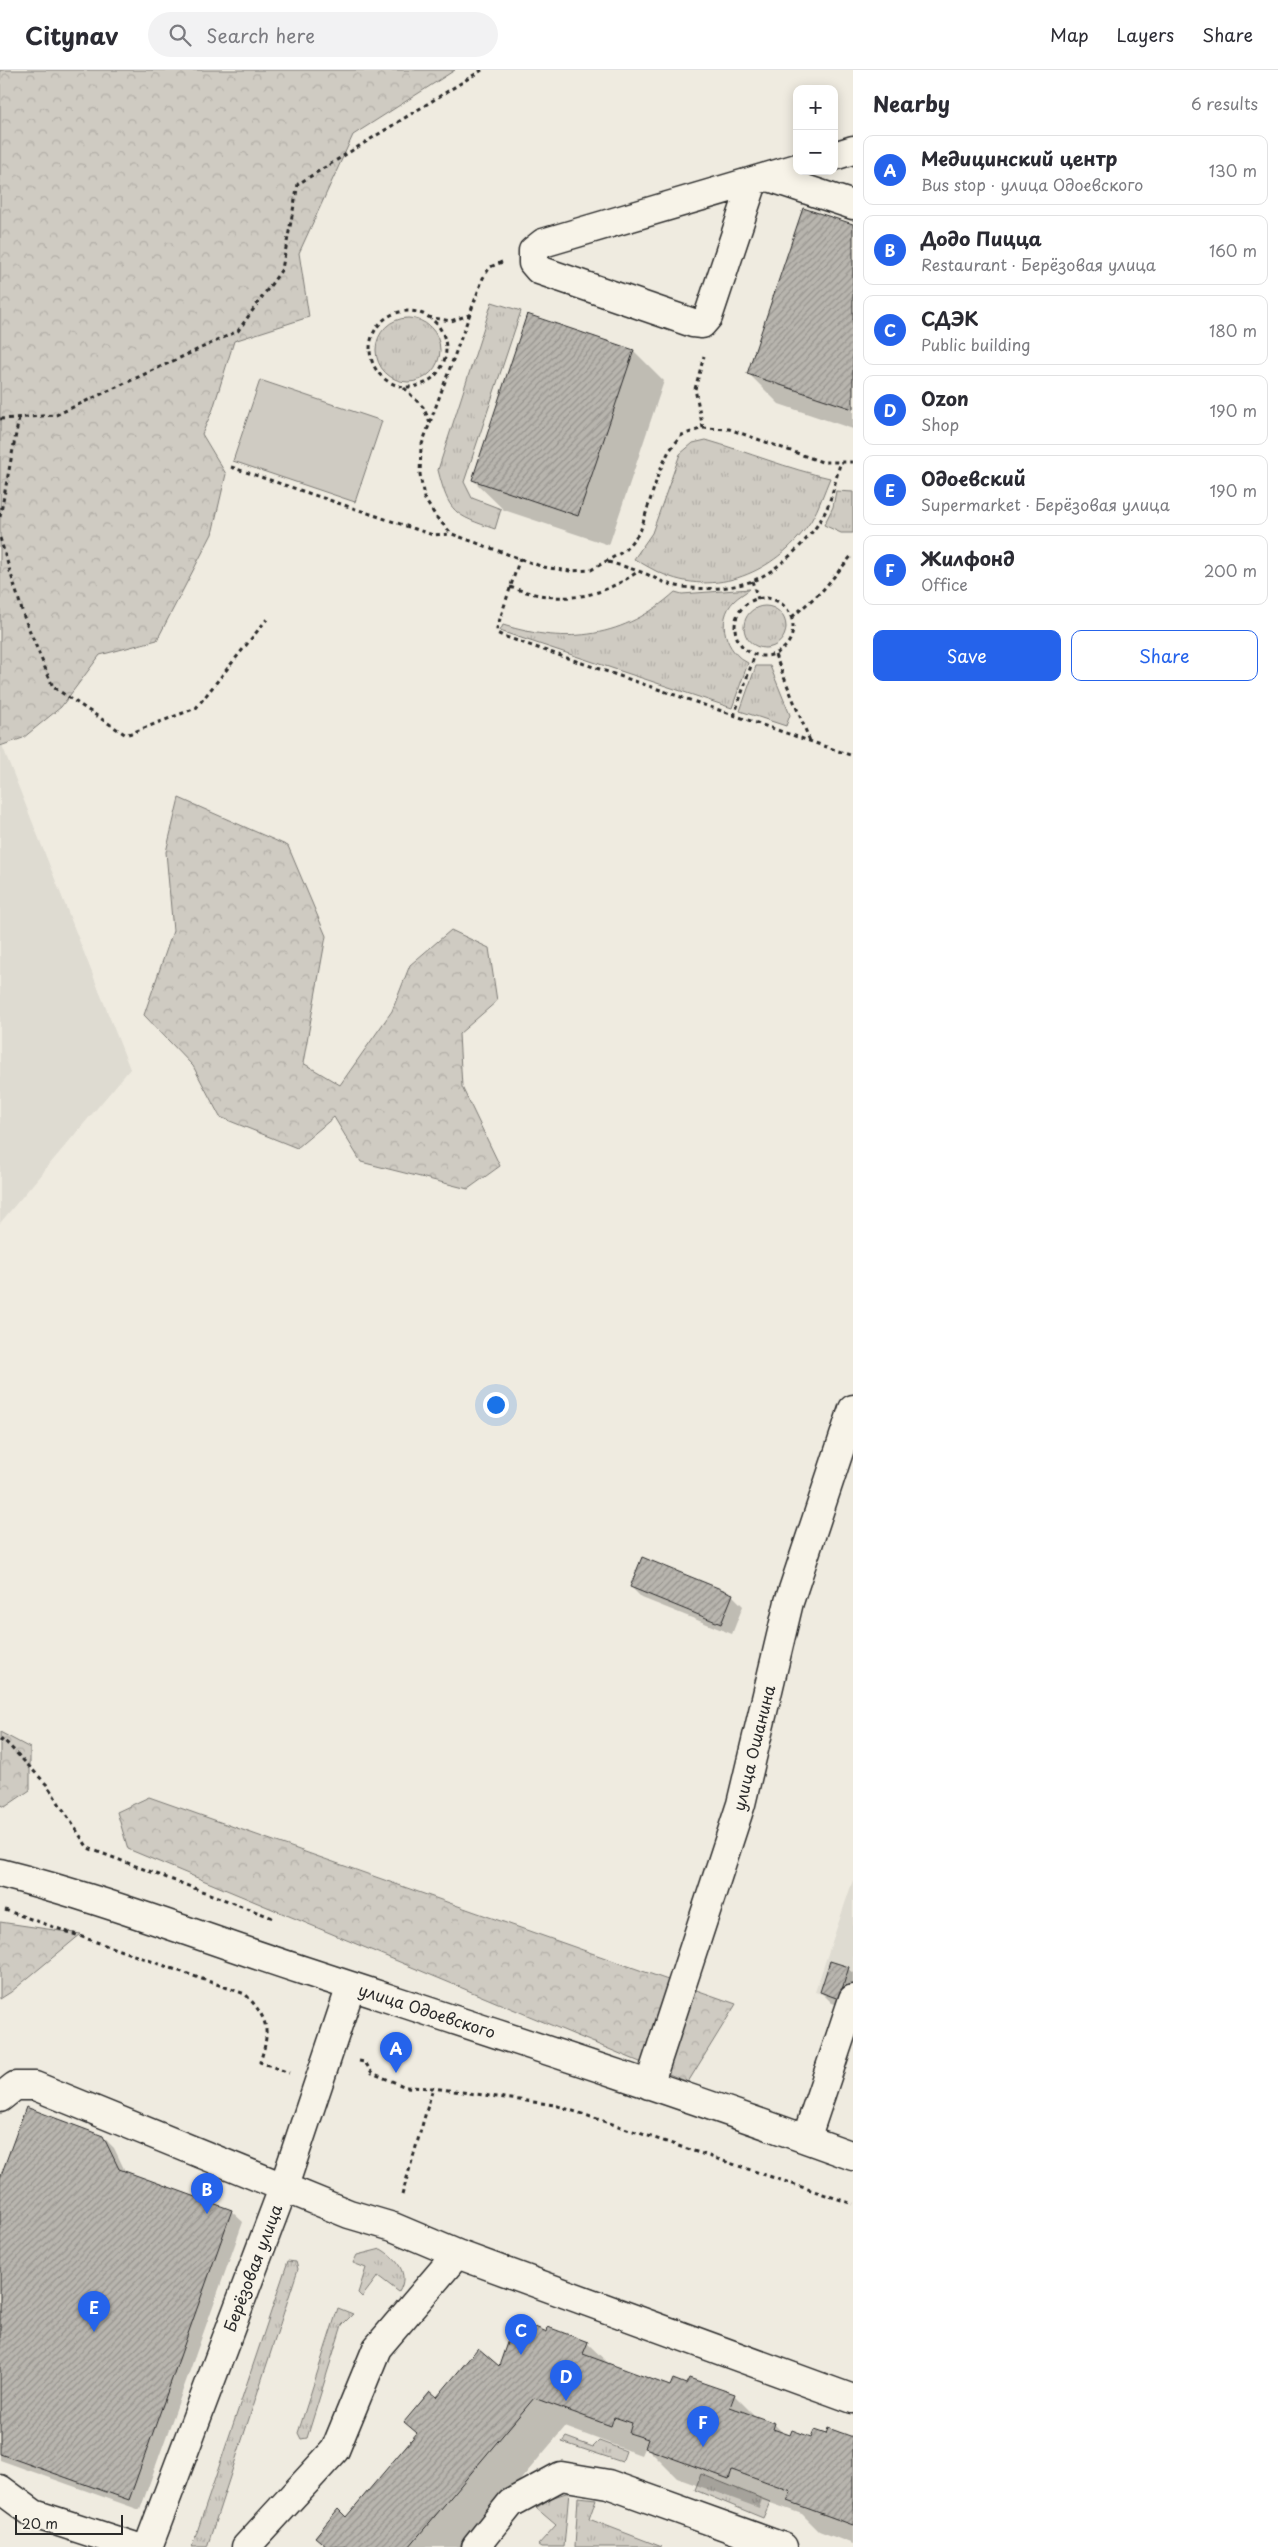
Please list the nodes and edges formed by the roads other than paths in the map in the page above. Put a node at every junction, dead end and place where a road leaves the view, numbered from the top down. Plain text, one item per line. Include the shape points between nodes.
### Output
1 (853, 150) edge
2 (838, 155) edge
3 (793, 169) edge
4 (761, 179) junction
5 (853, 205) edge
6 (853, 1409) edge
7 (0, 1873) edge
8 (351, 1986) junction
9 (853, 1999) edge
10 (649, 2084) junction
11 (0, 2098) edge
12 (806, 2138) junction
13 (853, 2156) edge
14 (284, 2186) junction
15 (457, 2254) junction
16 (853, 2399) edge
17 (0, 2489) edge
18 (136, 2547) edge
19 (148, 2547) edge
20 (246, 2547) edge
21 (476, 2547) edge
22 (783, 2547) edge

1 - 2 street
3 - 4 street
4 - 4 street via 708,317 702,324 539,270 533,263 532,256 537,246 543,243
4 - 5 street
6 - 10 street, улица Ошанина via 790,1602 741,1804
7 - 8 street, улица Одоевского via 71,1891
8 - 10 street, улица Одоевского
8 - 14 street, Берёзовая улица
9 - 12 street
10 - 12 street, улица Одоевского
11 - 14 street via 15,2086 35,2086
12 - 13 street, улица Одоевского
14 - 15 street
14 - 19 street, Берёзовая улица
15 - 16 street
15 - 20 street via 377,2348 335,2450
17 - 18 street via 34,2514
21 - 22 street via 511,2503 561,2476 608,2484

